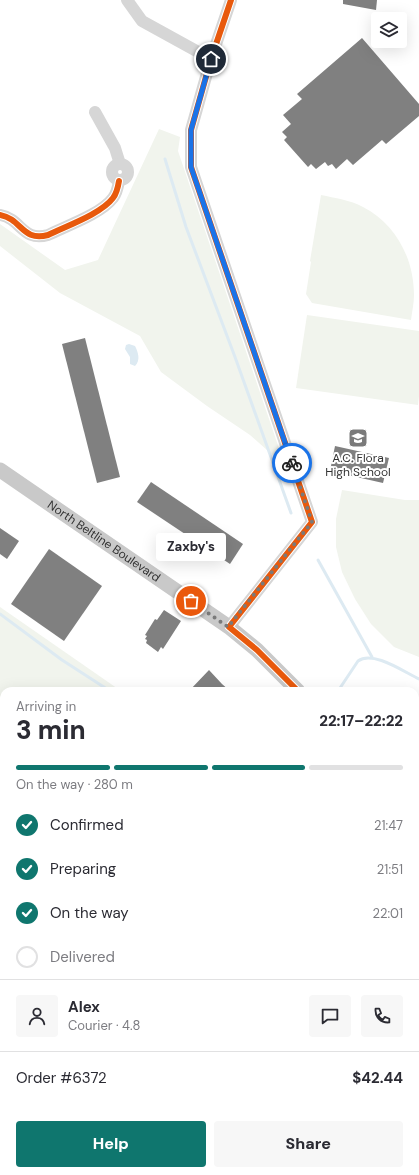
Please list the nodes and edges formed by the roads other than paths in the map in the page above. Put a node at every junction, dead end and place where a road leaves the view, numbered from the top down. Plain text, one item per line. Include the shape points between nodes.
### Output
1 (126, 0) edge
2 (231, 0) edge
3 (211, 59) junction
4 (95, 112) dead end
5 (0, 215) edge
6 (0, 470) edge
7 (228, 627) junction
8 (294, 687) edge

1 - 3 street via 142,21
2 - 3 street
3 - 7 street via 191,130 191,167 312,522
4 - 5 street via 115,148 120,164 114,166 111,173 119,181 114,198 100,210 41,237 31,236 11,219
6 - 7 main road, North Beltline Boulevard
7 - 8 main road, North Beltline Boulevard via 257,650

